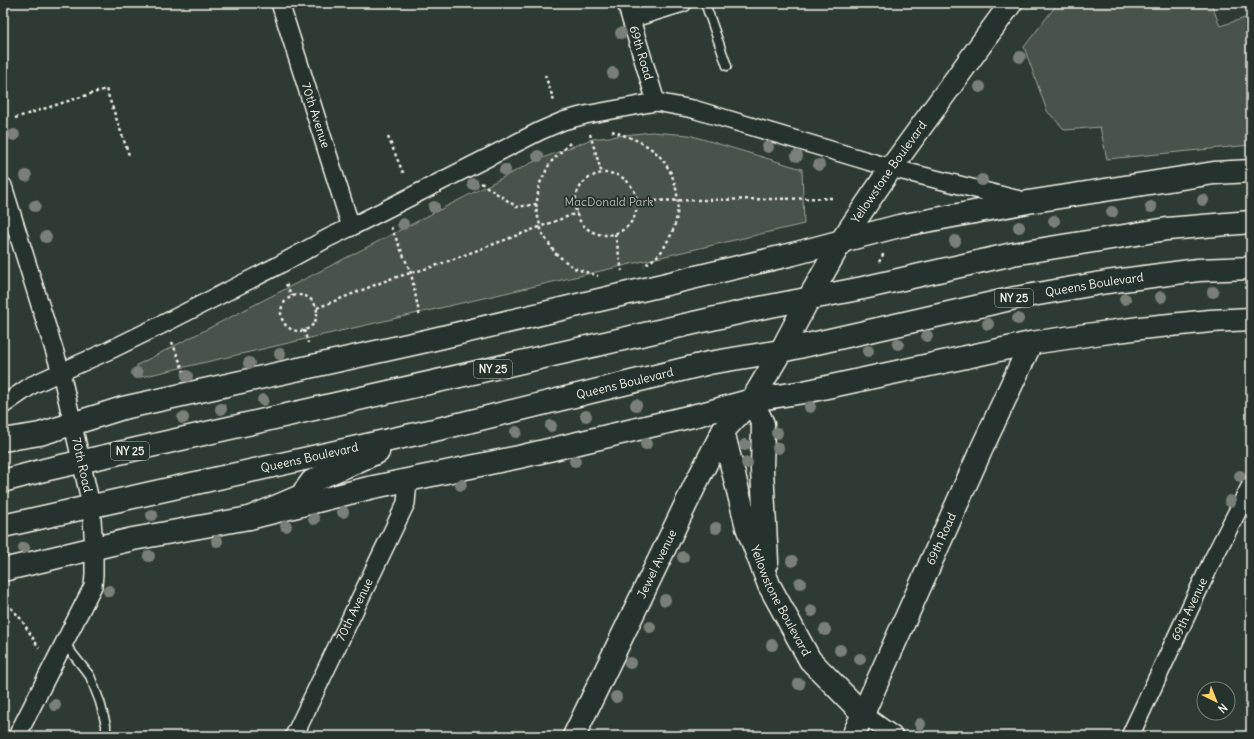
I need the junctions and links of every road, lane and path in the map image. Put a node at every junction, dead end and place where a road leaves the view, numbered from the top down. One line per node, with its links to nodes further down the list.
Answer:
1 (280, 3): 30 (street, 70th Avenue)
2 (683, 3): 5 (street)
3 (706, 3): 6 (lane)
4 (1011, 3): 16 (street, Yellowstone Boulevard)
5 (628, 11): 9 (street, 69th Road)
6 (727, 66)
7 (545, 75): 8 (path)
8 (554, 101)
9 (656, 102): 16 (street); 30 (street)
10 (15, 118): 15 (path)
11 (612, 131): 23 (path)
12 (590, 132): 18 (path)
13 (388, 137): 19 (path)
14 (570, 143): 26 (path)
15 (129, 155)
16 (891, 168): 25 (street); 33 (street, Yellowstone Boulevard)
17 (1251, 171): 25 (street)
18 (602, 174): 24 (path); 27 (path)
19 (404, 175)
20 (481, 183): 26 (path)
21 (3, 186): 50 (street, 70th Road)
22 (835, 198): 23 (path)
23 (678, 200): 24 (path); 34 (path)
24 (637, 201): 32 (path)
25 (1028, 202): 33 (street)
26 (537, 204): 31 (path)
27 (577, 213): 31 (path); 32 (path)
28 (1251, 222): 41 (street, NY 25)
29 (390, 225): 37 (path)
30 (351, 227): 50 (street)
31 (540, 227): 37 (path); 38 (path)
32 (615, 234): 36 (path)
33 (842, 240): 41 (street, Yellowstone Boulevard); 54 (street)
34 (643, 266)
35 (1251, 268): 49 (street, Queens Boulevard / NY 25)
36 (622, 271)
37 (411, 273): 42 (path); 43 (path)
38 (598, 276)
39 (286, 284): 40 (path)
40 (292, 296): 42 (path); 45 (path)
41 (808, 300): 49 (street, Yellowstone Boulevard); 58 (street, NY 25)
42 (317, 308): 45 (path)
43 (420, 318)
44 (1251, 319): 48 (street)
45 (304, 330): 47 (path)
46 (172, 342): 51 (path)
47 (308, 343)
48 (1031, 343): 52 (street); 71 (street, 69th Road)
49 (781, 351): 52 (street, Yellowstone Boulevard); 55 (street, Queens Boulevard / NY 25)
50 (61, 372): 53 (street); 54 (street, 70th Road)
51 (184, 372)
52 (752, 400): 56 (street, Jewel Avenue); 60 (street); 67 (street)
53 (3, 405)
54 (73, 424): 57 (street); 58 (street, 70th Road)
55 (421, 432): 62 (street, Queens Boulevard / NY 25); 63 (street)
56 (723, 432): 67 (street, Yellowstone Boulevard); 75 (street, Jewel Avenue)
57 (3, 440)
58 (81, 462): 59 (street, NY 25); 62 (street, 70th Road)
59 (3, 481)
60 (408, 481): 63 (street); 74 (street, 70th Avenue)
61 (1251, 485): 78 (street, 69th Avenue)
62 (91, 505): 64 (street, Queens Boulevard / NY 25); 65 (street, 70th Road)
63 (249, 518): 65 (street)
64 (3, 526)
65 (94, 548): 66 (street); 69 (street, 70th Road)
66 (3, 570)
67 (769, 585): 71 (street, Yellowstone Boulevard)
68 (3, 599): 70 (path)
69 (64, 643): 72 (street, 70th Road); 73 (lane)
70 (39, 648)
71 (863, 714): 76 (street, 69th Road); 77 (street, Yellowstone Boulevard)
72 (17, 736)
73 (106, 736)
74 (294, 736)
75 (574, 736)
76 (853, 736)
77 (894, 736)
78 (1130, 736)

